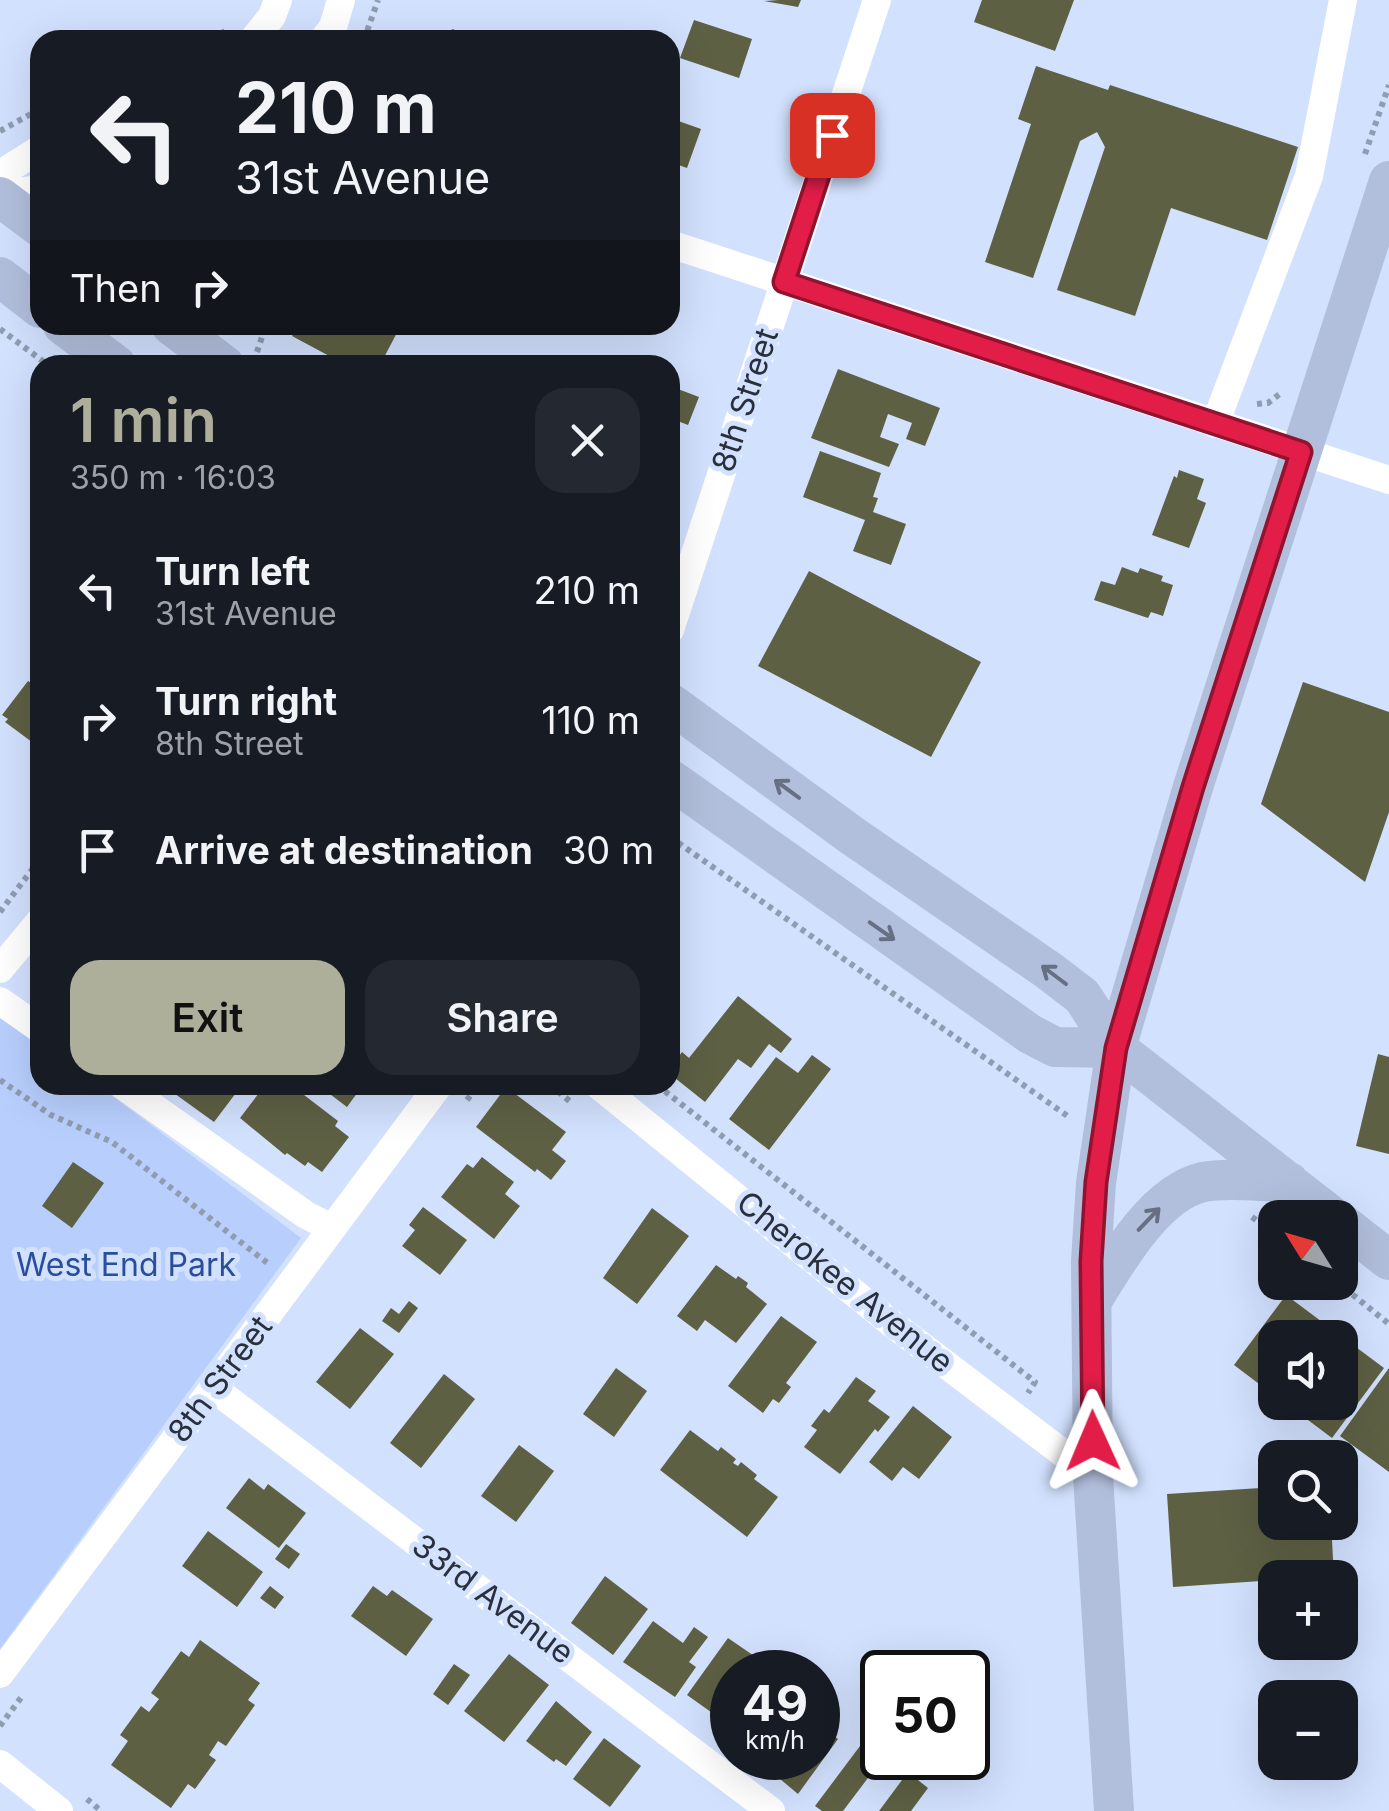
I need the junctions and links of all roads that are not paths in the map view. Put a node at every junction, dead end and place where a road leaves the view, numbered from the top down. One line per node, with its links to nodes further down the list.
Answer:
1 (278, 0): 5 (street)
2 (342, 0): 6 (street)
3 (878, 0): 14 (street, 8th Street)
4 (1343, 0): 20 (street)
5 (261, 30)
6 (331, 30)
7 (30, 155): 10 (street)
8 (1389, 181): 21 (main road)
9 (30, 189): 10 (street)
10 (0, 193): 11 (main road)
11 (30, 218)
12 (680, 247): 14 (street)
13 (0, 278): 15 (main road)
14 (784, 282): 20 (street); 23 (street, 8th Street)
15 (30, 300)
16 (76, 335): 18 (main road)
17 (184, 335): 19 (main road)
18 (103, 355)
19 (211, 355)
20 (1215, 424): 21 (street)
21 (1301, 452): 22 (street); 30 (main road)
22 (1389, 480)
23 (680, 599)
24 (680, 710): 30 (main road, one-way to 24)
25 (680, 787): 30 (main road, one-way to 30)
26 (30, 933): 27 (street)
27 (0, 969)
28 (0, 1001): 29 (street)
29 (30, 1022)
30 (1116, 1048): 34 (main road); 39 (main road)
31 (136, 1095): 36 (street)
32 (432, 1095): 36 (street, 8th Street)
33 (610, 1095): 41 (street, Cherokee Avenue)
34 (1288, 1182): 35 (main road); 39 (main road, one-way to 34)
35 (1311, 1200)
36 (332, 1228): 40 (street, 8th Street)
37 (1358, 1236): 38 (main road)
38 (1389, 1260)
39 (1093, 1299): 41 (main road)
40 (213, 1388): 42 (street, 8th Street); 45 (street, 33rd Avenue)
41 (1094, 1476): 46 (main road)
42 (0, 1674)
43 (0, 1764): 44 (street)
44 (60, 1811)
45 (771, 1811)
46 (1114, 1811)

